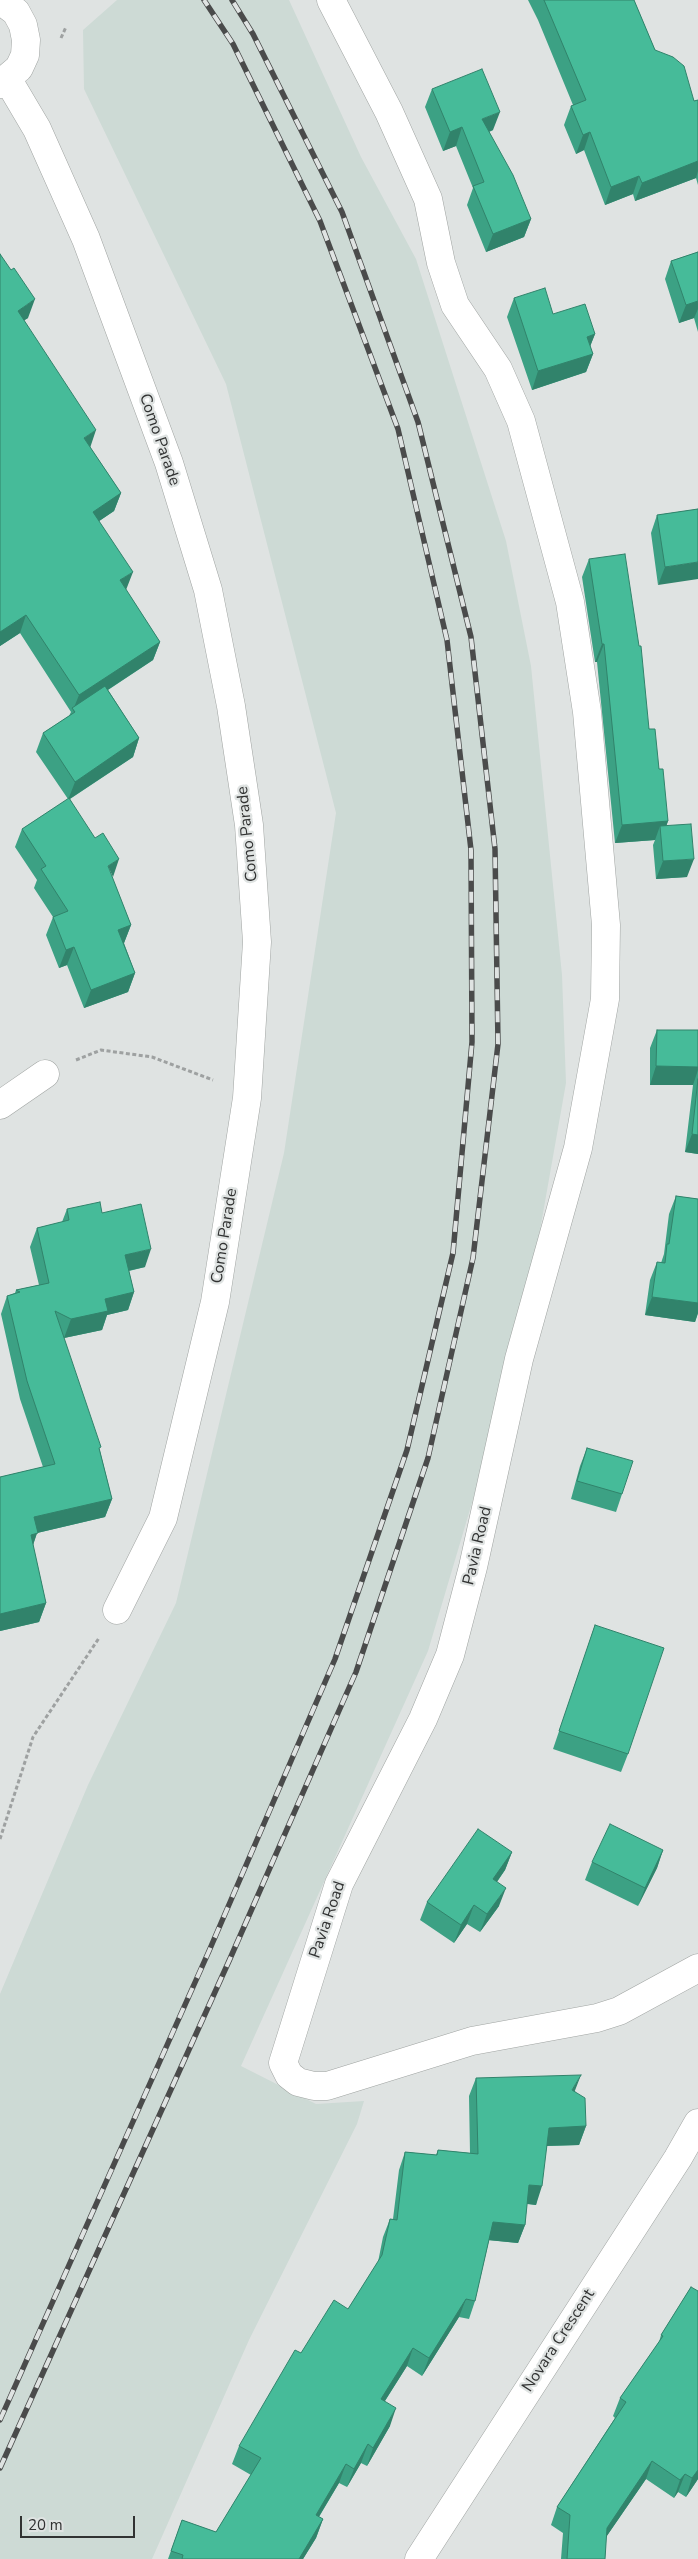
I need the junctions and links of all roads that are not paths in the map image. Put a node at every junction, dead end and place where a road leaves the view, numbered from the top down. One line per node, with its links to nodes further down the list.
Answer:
1 (331, 0): 7 (street, Pavia Road)
2 (16, 4): 3 (street)
3 (4, 82): 6 (street, Como Parade)
4 (45, 1074): 5 (street)
5 (0, 1105)
6 (117, 1610)
7 (698, 1968)
8 (698, 2123): 9 (street, Novara Crescent)
9 (419, 2559)

